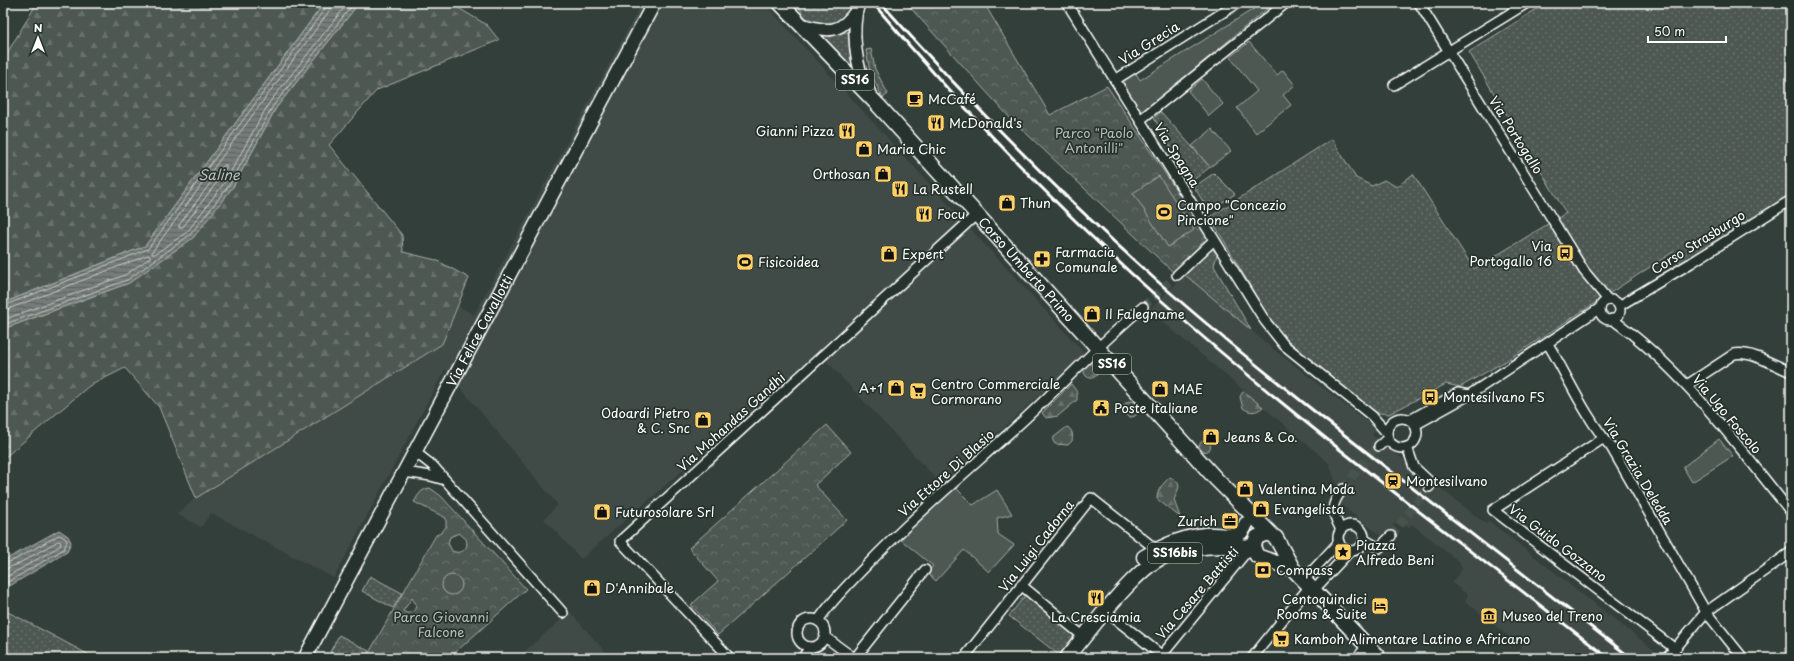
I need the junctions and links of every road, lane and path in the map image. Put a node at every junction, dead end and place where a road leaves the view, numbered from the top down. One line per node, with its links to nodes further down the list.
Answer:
1 (654, 3): 36 (main road, Via Felice Cavallotti)
2 (780, 3): 9 (main road, Corso Umberto Primo / SS16)
3 (1067, 3): 11 (street, Via Spagna)
4 (1238, 3): 11 (street, Via Grecia)
5 (1286, 3): 14 (street)
6 (1419, 3): 10 (street, Via Portogallo)
7 (1527, 3): 10 (street)
8 (858, 6): 9 (street); 13 (street)
9 (801, 24): 13 (main road, Corso Umberto Primo / SS16)
10 (1449, 50): 12 (street); 19 (street, Via Portogallo)
11 (1115, 80): 14 (street, Via Spagna)
12 (1394, 85)
13 (878, 105): 16 (main road, Corso Umberto Primo / SS16)
14 (1140, 120): 17 (street, Via Spagna)
15 (1791, 200): 21 (street, Corso Strasburgo)
16 (977, 214): 26 (main road, Corso Umberto Primo / SS16); 70 (street, Via Mohandas Gandhi)
17 (1214, 240): 18 (street); 29 (street, Via Spagna)
18 (1177, 275)
19 (1603, 305): 21 (street); 22 (street); 23 (street)
20 (1143, 307): 26 (street, Via Ettore Di Blasio)
21 (1619, 309): 22 (street); 24 (street, Via Ugo Foscolo)
22 (1608, 318): 23 (street); 24 (street, Via Ugo Foscolo)
23 (1568, 331): 25 (street)
24 (1638, 338): 28 (street, Via Ugo Foscolo)
25 (1548, 344): 31 (street); 33 (street, Via Grazia Deledda)
26 (1098, 349): 41 (main road, Corso Umberto Primo / SS16); 62 (street, Via Ettore Di Blasio)
27 (1791, 372): 28 (street)
28 (1687, 385): 42 (street, Via Ugo Foscolo)
29 (1372, 416): 30 (street, Via Spagna); 32 (street, Via Spagna)
30 (1390, 423): 31 (street); 32 (street)
31 (1413, 423): 35 (street)
32 (1387, 436): 34 (street); 35 (street)
33 (1604, 438): 60 (street, Via Grazia Deledda); 67 (street, Via Guido Gozzano)
34 (1379, 446)
35 (1407, 447): 39 (street)
36 (415, 452): 37 (main road, Via Felice Cavallotti); 38 (street)
37 (404, 472): 38 (street); 69 (main road, Via Felice Cavallotti)
38 (445, 480): 61 (street)
39 (1429, 487)
40 (1343, 489): 44 (street)
41 (1240, 502): 43 (main road); 47 (main road, Corso Umberto Primo)
42 (1791, 512)
43 (1246, 524): 45 (main road, SS16bis); 50 (main road)
44 (1341, 530): 48 (street); 49 (street)
45 (1223, 535): 50 (main road, SS16bis); 51 (main road, SS16bis)
46 (1391, 536): 48 (street)
47 (1275, 539): 50 (main road); 54 (main road); 55 (main road, Corso Umberto Primo)
48 (1365, 540): 52 (street)
49 (1339, 542): 52 (street); 58 (street)
50 (1255, 544): 54 (main road); 59 (main road, SS16bis); 68 (street, Via Cesare Battisti)
51 (1159, 549): 57 (street, Via Luigi Cadorna); 59 (main road, SS16bis)
52 (1350, 551): 58 (street)
53 (1791, 552): 60 (street)
54 (1265, 559): 55 (main road, Corso Umberto Primo)
55 (1293, 569): 58 (main road, Corso Umberto Primo)
56 (925, 570): 72 (street)
57 (1021, 585): 64 (street); 73 (street, Via Luigi Cadorna)
58 (1309, 586): 65 (main road, Corso Umberto Primo); 75 (street)
59 (1108, 605): 64 (main road, SS16bis); 68 (street)
60 (1706, 612): 67 (street); 79 (street, Via Grazia Deledda)
61 (564, 613)
62 (818, 621): 63 (street); 66 (street)
63 (825, 637): 66 (street); 72 (street)
64 (1084, 637): 74 (main road, SS16bis)
65 (1367, 646): 76 (street); 77 (main road, Corso Umberto Primo)
66 (810, 648): 71 (street)
67 (1674, 648): 78 (street)
68 (1164, 656)
69 (305, 658)
70 (730, 658)
71 (802, 658)
72 (854, 658)
73 (964, 658)
74 (1067, 658)
75 (1252, 658)
76 (1357, 658)
77 (1379, 658)
78 (1667, 658)
79 (1743, 658)

